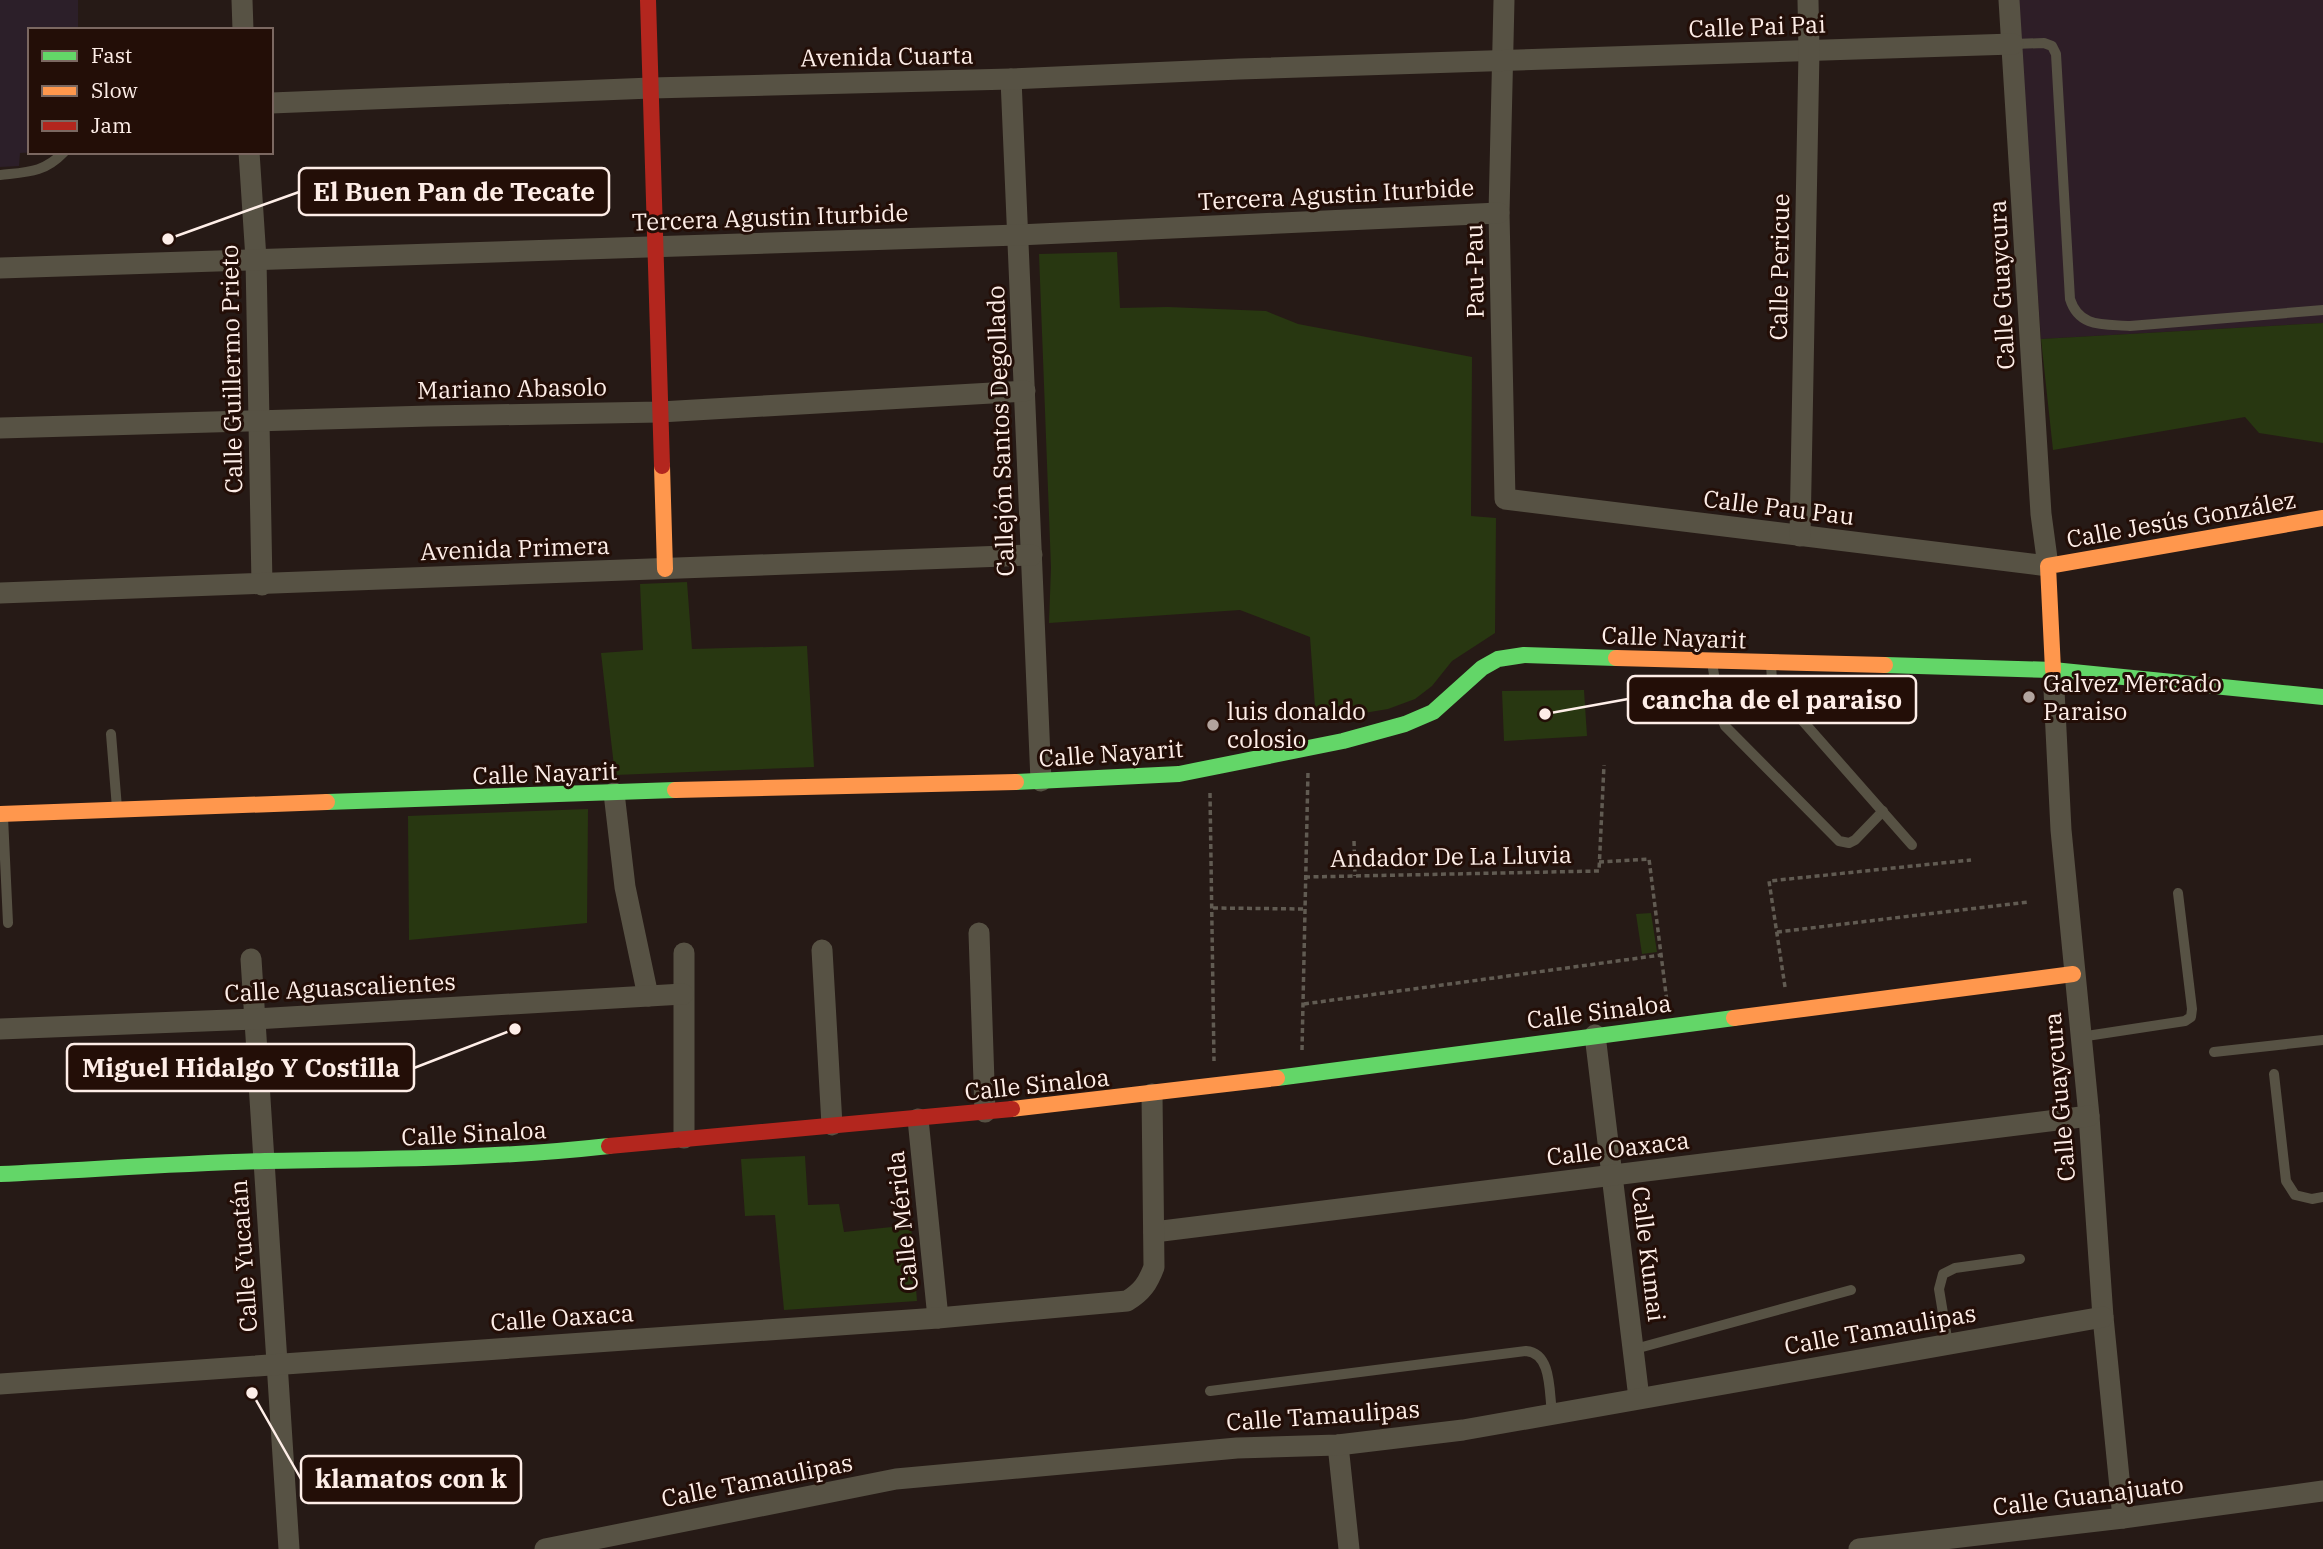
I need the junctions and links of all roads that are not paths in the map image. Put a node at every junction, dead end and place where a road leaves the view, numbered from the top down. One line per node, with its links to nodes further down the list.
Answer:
1 (242, 0): 6 (street)
2 (648, 0): 11 (street)
3 (1504, 0): 9 (street, Pau-Pau)
4 (1808, 0): 8 (street, Calle Pericue)
5 (2009, 0): 7 (street, Calle Guaycura)
6 (243, 28)
7 (2012, 44): 8 (street, Calle Pai Pai); 21 (lane); 30 (street, Calle Guaycura)
8 (1809, 51): 9 (street, Calle Pai Pai); 28 (street, Calle Pericue)
9 (1503, 61): 10 (street, Avenida Cuarta); 16 (street, Pau-Pau)
10 (1011, 79): 11 (street, Avenida Cuarta); 17 (street, Callejón Santos Degollado)
11 (651, 88): 12 (street, Avenida Cuarta); 18 (street)
12 (273, 103)
13 (62, 154): 15 (lane)
14 (249, 154): 19 (street, Calle Guillermo Prieto)
15 (0, 175)
16 (1499, 213): 17 (street, Tercera Agustin Iturbide); 26 (street, Pau-Pau)
17 (1018, 235): 18 (street, Tercera Agustin Iturbide); 22 (street, Callejón Santos Degollado)
18 (656, 247): 19 (street, Tercera Agustin Iturbide); 23 (street)
19 (256, 259): 20 (street, Tercera Agustin Iturbide); 24 (street, Calle Guillermo Prieto)
20 (0, 268)
21 (2323, 310)
22 (1025, 391): 23 (street, Mariano Abasolo); 29 (street, Callejón Santos Degollado)
23 (660, 412): 24 (street, Mariano Abasolo); 31 (street)
24 (259, 420): 25 (street, Mariano Abasolo); 32 (street, Calle Guillermo Prieto)
25 (0, 428)
26 (1504, 499): 28 (street, Calle Pau Pau)
27 (2323, 518): 30 (street, Calle Jesús González)
28 (1800, 536): 30 (street, Calle Pau Pau)
29 (1032, 555): 31 (street, Avenida Primera); 39 (street, Callejón Santos Degollado)
30 (2048, 566): 36 (street)
31 (665, 569): 32 (street, Avenida Primera)
32 (262, 584): 33 (street, Avenida Primera)
33 (0, 593)
34 (1712, 660): 35 (street, Calle Nayarit); 39 (street, Calle Nayarit); 42 (lane)
35 (1770, 662): 36 (street, Calle Nayarit); 42 (lane)
36 (2053, 670): 37 (street, Calle Nayarit); 51 (street, Calle Guaycura)
37 (2323, 697)
38 (111, 734): 41 (lane)
39 (1041, 781): 40 (street, Calle Nayarit)
40 (614, 793): 41 (street, Calle Nayarit); 53 (street)
41 (118, 811): 43 (street, Calle Nayarit)
42 (1883, 811): 44 (lane)
43 (1, 814): 46 (lane)
44 (1912, 845)
45 (2178, 893): 57 (lane)
46 (8, 923)
47 (979, 933): 62 (street)
48 (822, 950): 65 (street)
49 (684, 953): 52 (street)
50 (251, 959): 54 (street, Calle Yucatán)
51 (2073, 974): 56 (street, Calle Sinaloa); 57 (street, Calle Guaycura)
52 (683, 994): 53 (street, Calle Aguascalientes); 66 (street)
53 (648, 996): 54 (street, Calle Aguascalientes)
54 (255, 1019): 55 (street, Calle Aguascalientes); 67 (street, Calle Yucatán)
55 (0, 1029)
56 (1595, 1035): 61 (street, Calle Sinaloa); 69 (street, Calle Kumai)
57 (2080, 1037): 63 (street, Calle Guaycura)
58 (2323, 1041): 59 (lane)
59 (2214, 1052)
60 (2274, 1074): 70 (lane)
61 (1152, 1094): 62 (street, Calle Sinaloa); 71 (street)
62 (985, 1112): 64 (street, Calle Sinaloa)
63 (2088, 1116): 69 (street, Calle Oaxaca); 74 (street, Calle Guaycura)
64 (918, 1119): 65 (street, Calle Sinaloa); 75 (street, Calle Mérida)
65 (832, 1125): 66 (street, Calle Sinaloa)
66 (684, 1138): 67 (street, Calle Sinaloa)
67 (263, 1161): 68 (street, Calle Sinaloa); 78 (street, Calle Yucatán)
68 (0, 1174)
69 (1612, 1175): 71 (street, Calle Oaxaca); 77 (street, Calle Kumai)
70 (2323, 1197)
71 (1154, 1232): 75 (street, Calle Oaxaca)
72 (2020, 1259): 76 (lane)
73 (1851, 1290): 77 (lane)
74 (2103, 1317): 76 (street, Calle Tamaulipas); 85 (street, Calle Guaycura)
75 (938, 1318): 78 (street, Calle Oaxaca)
76 (1948, 1344): 81 (street, Calle Tamaulipas)
77 (1635, 1349): 81 (street, Calle Kumai)
78 (278, 1364): 79 (street, Calle Oaxaca); 86 (street, Calle Yucatán)
79 (0, 1384)
80 (1210, 1391): 82 (lane)
81 (1639, 1398): 82 (street, Calle Tamaulipas)
82 (1552, 1413): 83 (street, Calle Tamaulipas)
83 (1338, 1445): 87 (street, Calle Tamaulipas); 88 (street)
84 (2323, 1491): 85 (street, Calle Guanajuato)
85 (2123, 1518): 89 (street, Calle Guanajuato)
86 (289, 1549)
87 (545, 1549)
88 (1349, 1549)
89 (1859, 1549)

